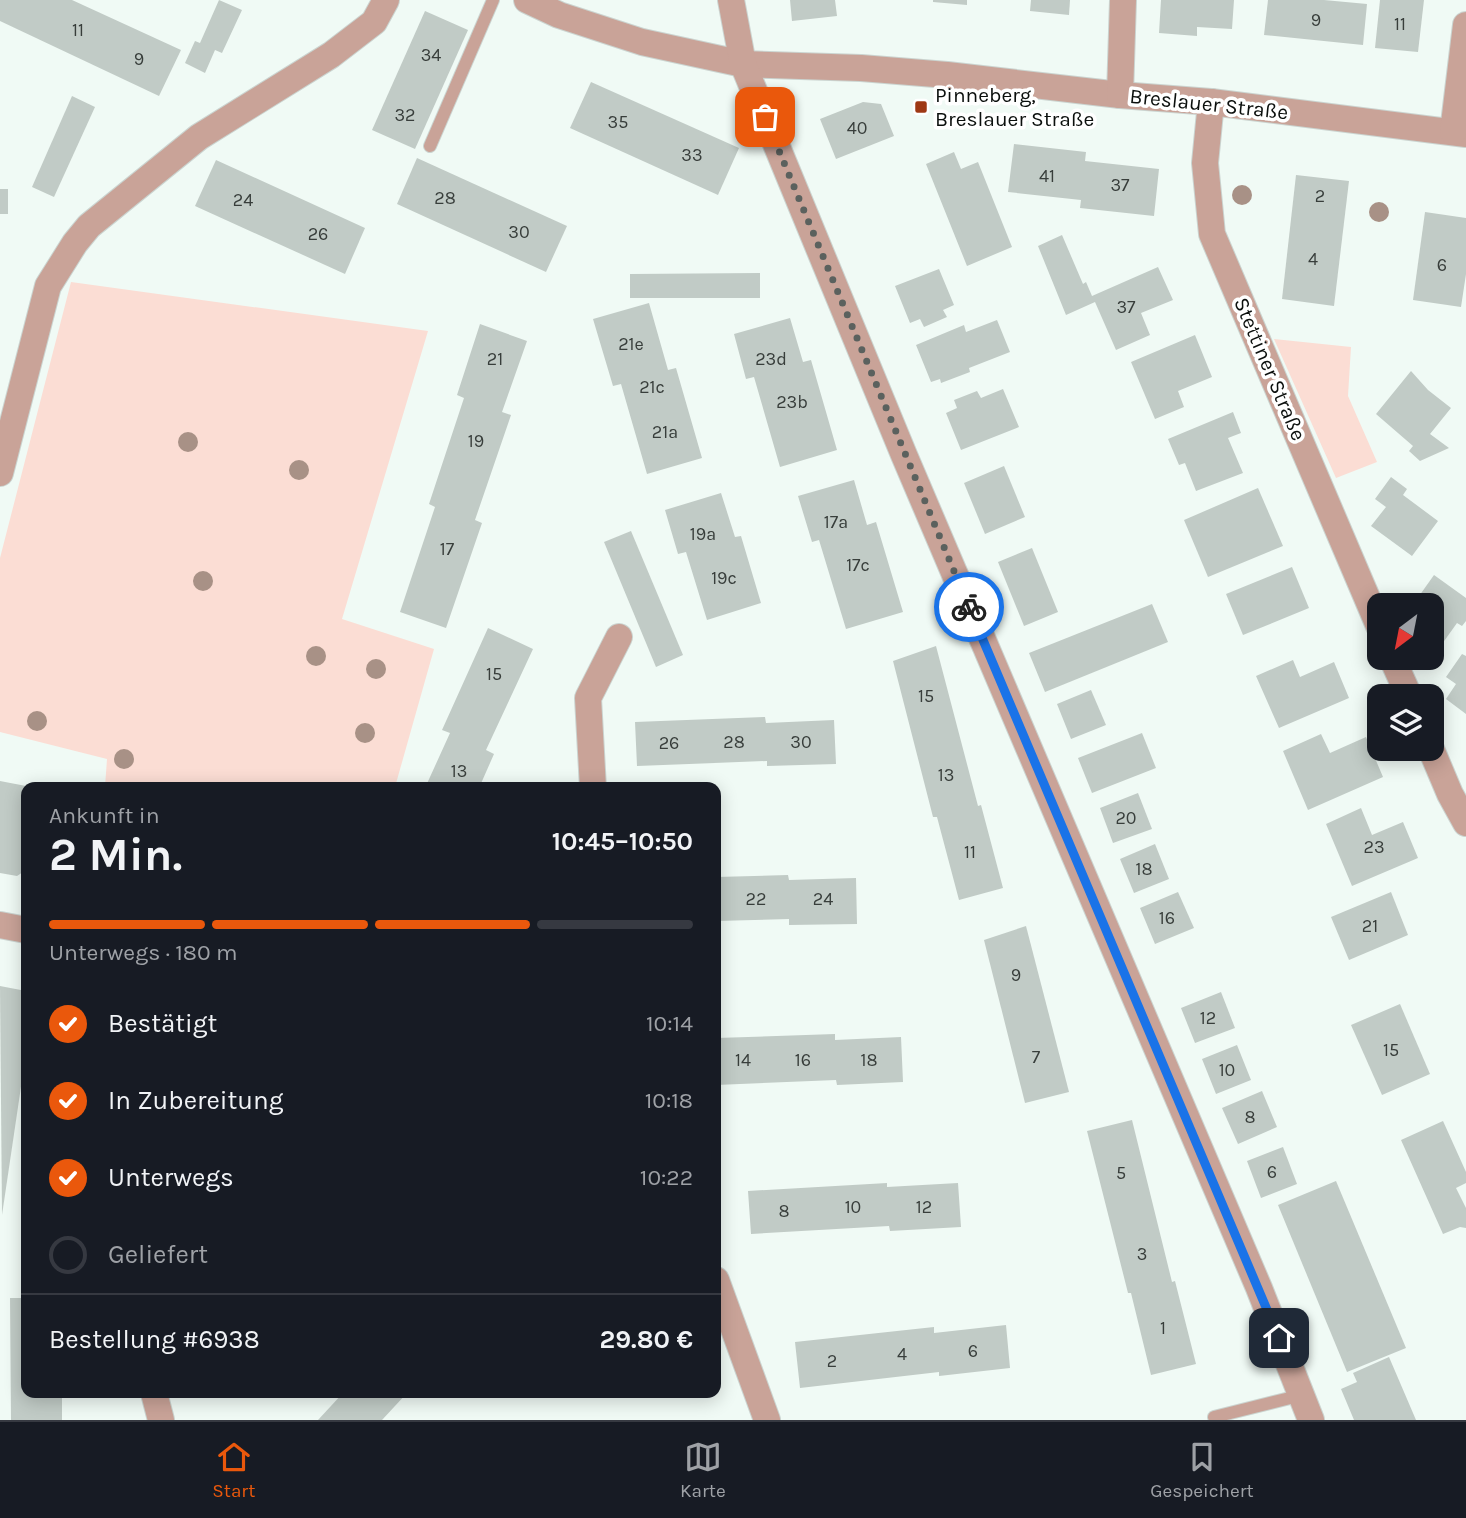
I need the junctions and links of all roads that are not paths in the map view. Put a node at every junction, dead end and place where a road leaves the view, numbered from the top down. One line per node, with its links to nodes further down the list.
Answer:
1 (386, 0): 12 (street)
2 (493, 0): 11 (lane)
3 (527, 0): 7 (street, Breslauer Straße)
4 (731, 0): 7 (street)
5 (1123, 0): 8 (street)
6 (1466, 25): 10 (street)
7 (743, 65): 8 (street, Breslauer Straße); 21 (street)
8 (1120, 95): 9 (street, Breslauer Straße)
9 (1211, 102): 10 (street, Breslauer Straße); 13 (street, Stettiner Straße)
10 (1459, 133)
11 (430, 146)
12 (0, 473)
13 (1367, 598)
14 (619, 637): 16 (street)
15 (1436, 761): 17 (street)
16 (593, 782)
17 (1466, 822)
18 (0, 926): 19 (street)
19 (21, 929)
20 (721, 1294): 25 (street)
21 (1302, 1395): 23 (lane); 26 (street)
22 (155, 1398): 24 (street)
23 (1214, 1416)
24 (161, 1420)
25 (767, 1420)
26 (1311, 1420)

